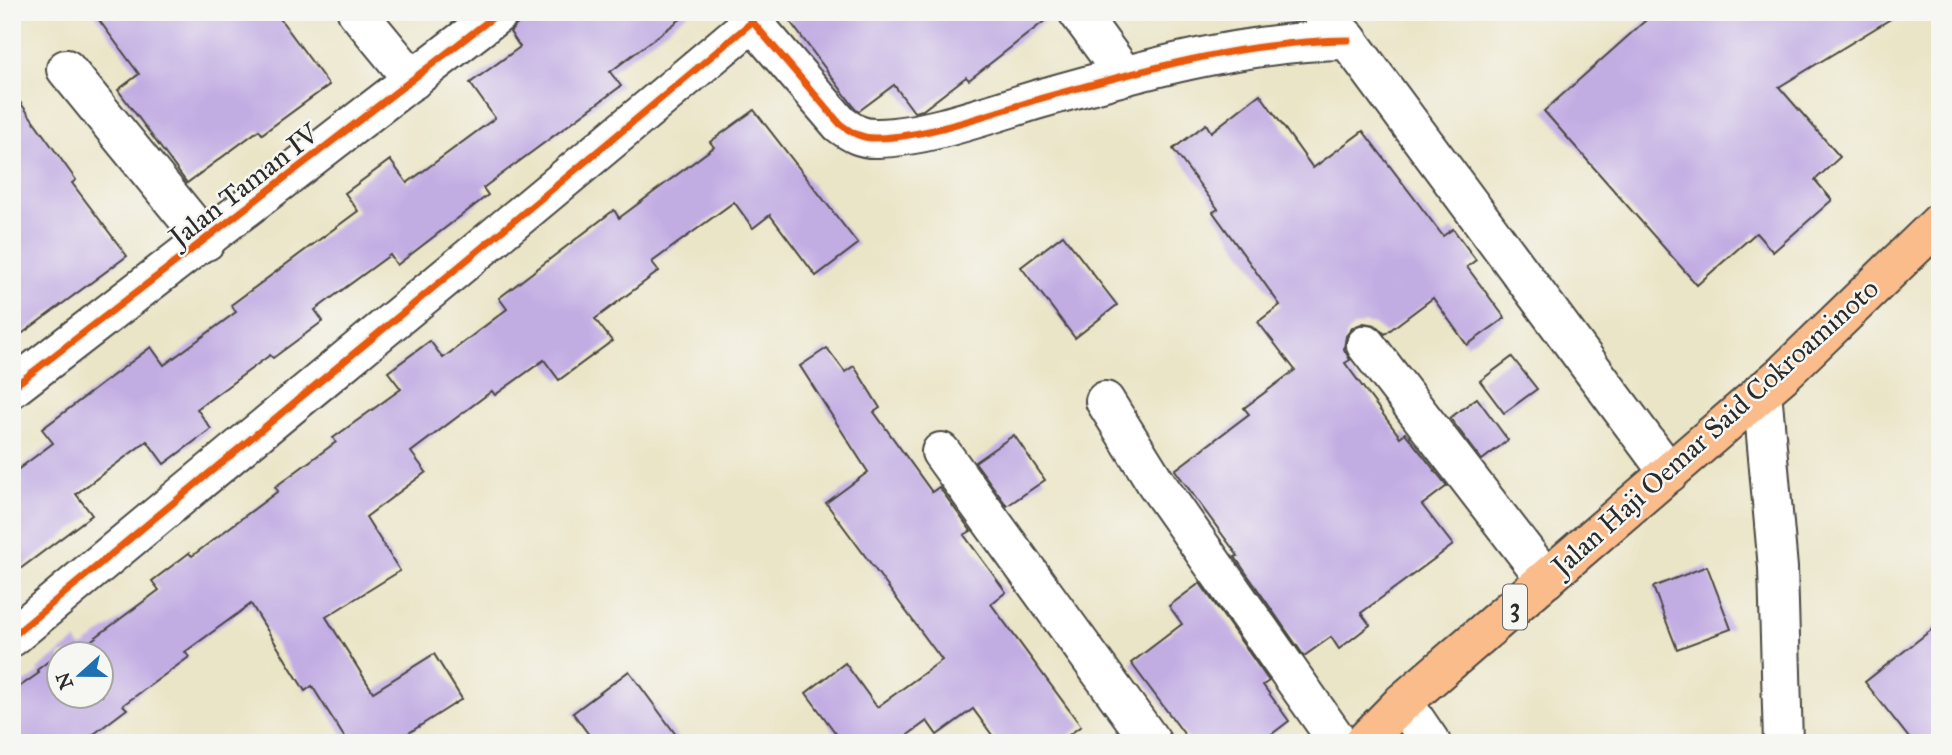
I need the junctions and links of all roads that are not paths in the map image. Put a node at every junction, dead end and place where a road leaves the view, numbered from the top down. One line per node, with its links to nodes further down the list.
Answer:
1 (357, 12): 9 (street)
2 (500, 12): 9 (street, Jalan Taman IV)
3 (1078, 12): 8 (street)
4 (1321, 12): 6 (street)
5 (748, 17): 8 (street); 19 (street)
6 (1348, 40): 8 (street); 17 (street)
7 (66, 69): 11 (street)
8 (1124, 75)
9 (413, 80): 11 (street, Jalan Taman IV)
10 (1940, 222): 14 (highway, Jalan Haji Oemar Said Cokroaminoto / 3)
11 (206, 241): 13 (street, Jalan Taman IV)
12 (1366, 345): 18 (street)
13 (12, 388)
14 (1762, 391): 17 (highway, Jalan Haji Oemar Said Cokroaminoto / 3); 25 (street)
15 (1105, 401): 22 (street)
16 (941, 452): 21 (street)
17 (1669, 473): 18 (highway, Jalan Haji Oemar Said Cokroaminoto / 3)
18 (1546, 579): 20 (highway, Jalan Haji Oemar Said Cokroaminoto / 3)
19 (12, 637)
20 (1403, 702): 23 (highway, Jalan Haji Oemar Said Cokroaminoto / 3); 24 (street)
21 (1152, 743)
22 (1339, 743)
23 (1363, 743)
24 (1432, 743)
25 (1783, 743)

